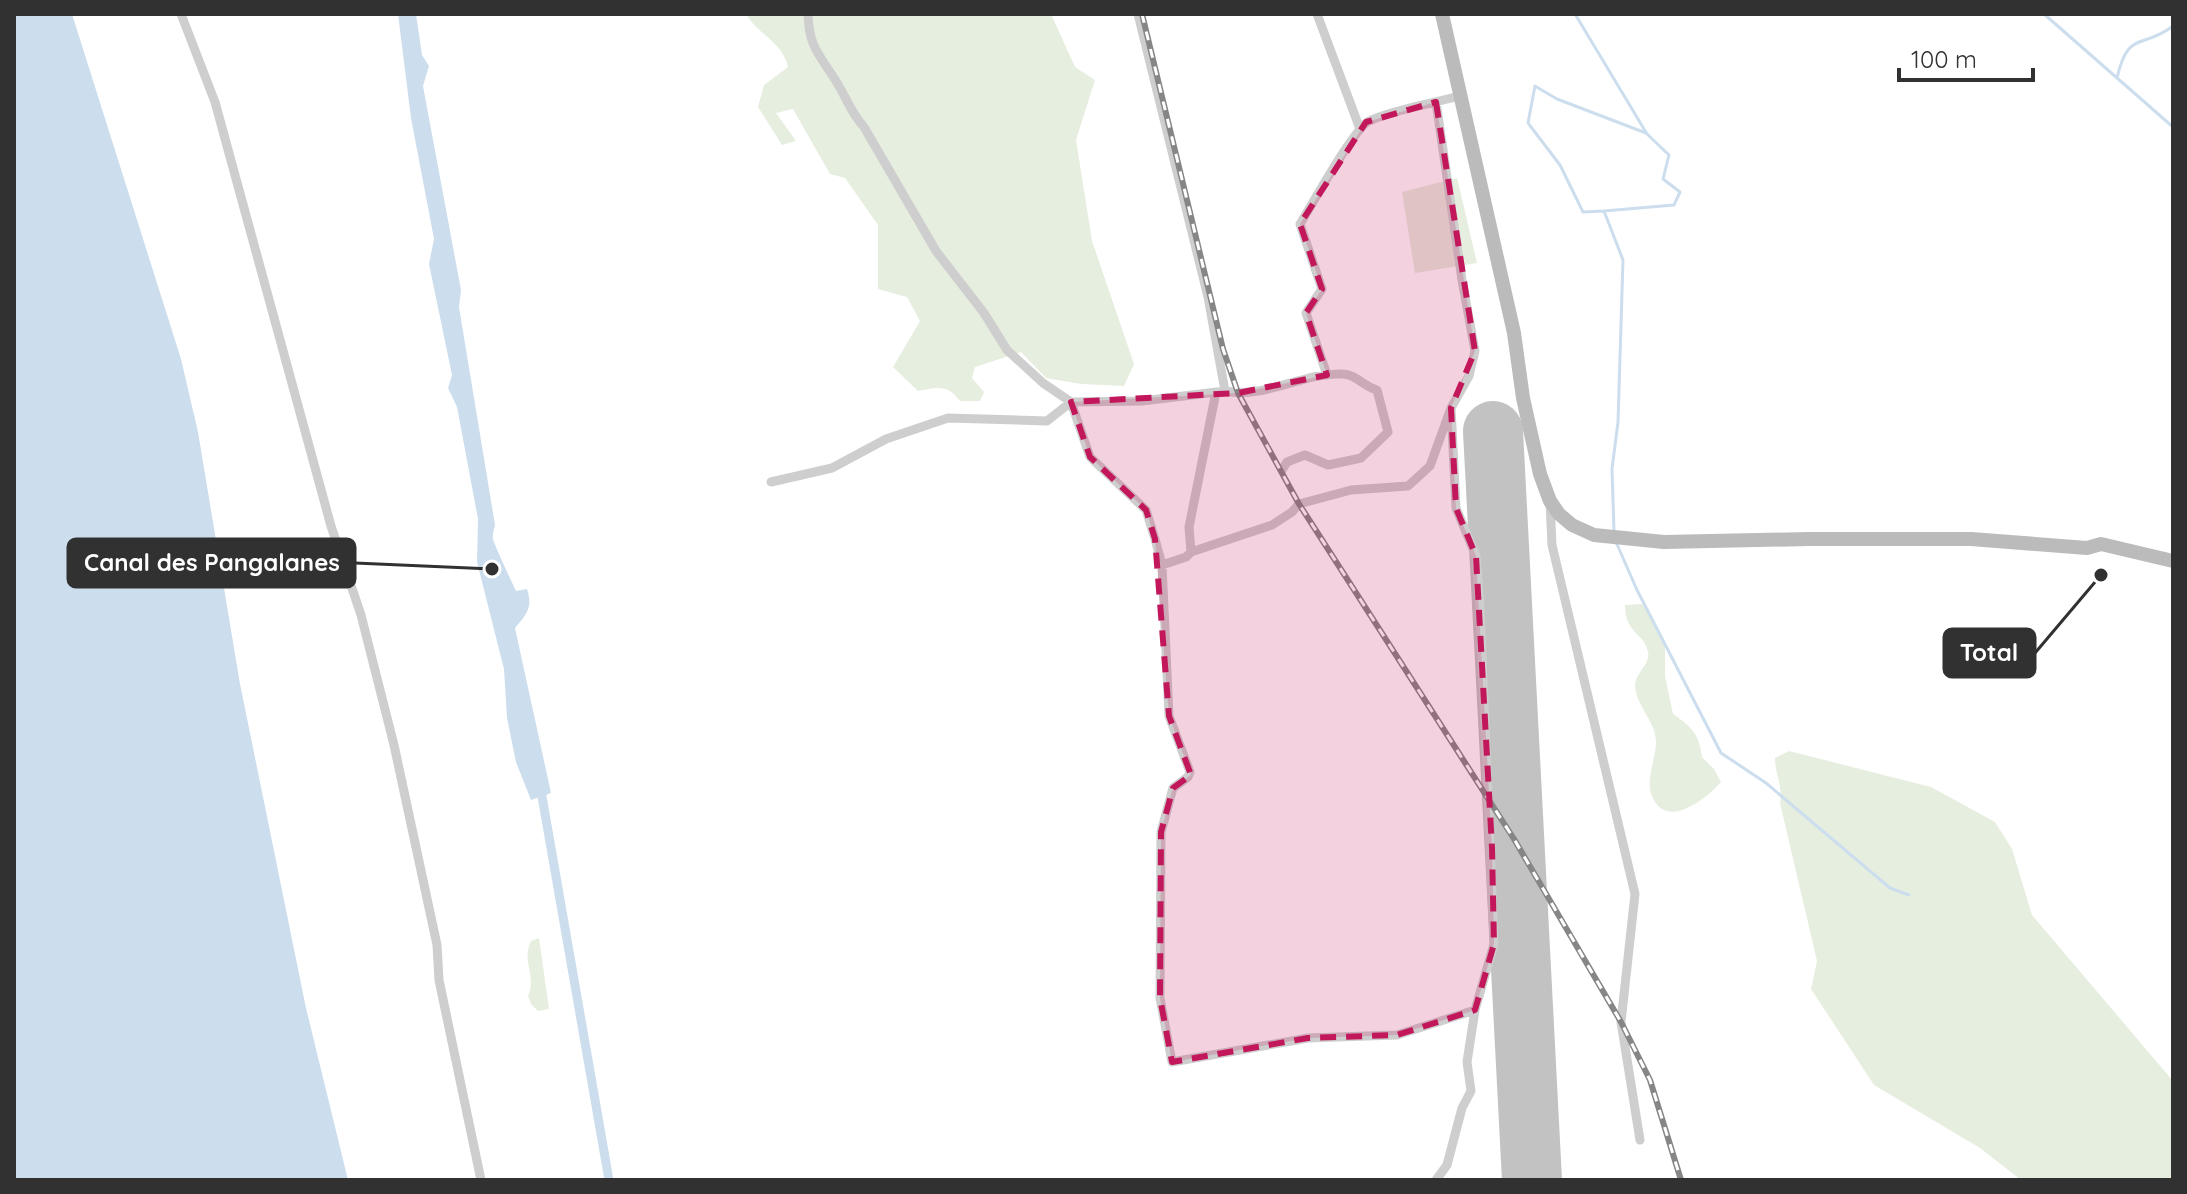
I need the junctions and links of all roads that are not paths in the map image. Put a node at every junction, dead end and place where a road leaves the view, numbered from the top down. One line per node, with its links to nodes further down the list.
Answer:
1 (181, 14): 21 (street)
2 (808, 14): 11 (street)
3 (1138, 14): 10 (street)
4 (1317, 14): 8 (street)
5 (1442, 14): 6 (main road)
6 (1459, 96): 7 (street); 15 (main road)
7 (1436, 102): 8 (street); 12 (street)
8 (1360, 129): 9 (street)
9 (1327, 375): 10 (street); 13 (street)
10 (1220, 391): 11 (street); 16 (street)
11 (1071, 402): 14 (street); 18 (street)
12 (1451, 408): 16 (street); 19 (street)
13 (1282, 470)
14 (771, 482)
15 (1550, 501): 17 (main road); 20 (street)
16 (1191, 552): 18 (street)
17 (2173, 561)
18 (1162, 565): 19 (street)
19 (1475, 1010): 22 (street)
20 (1640, 1140)
21 (481, 1180)
22 (1436, 1180)

